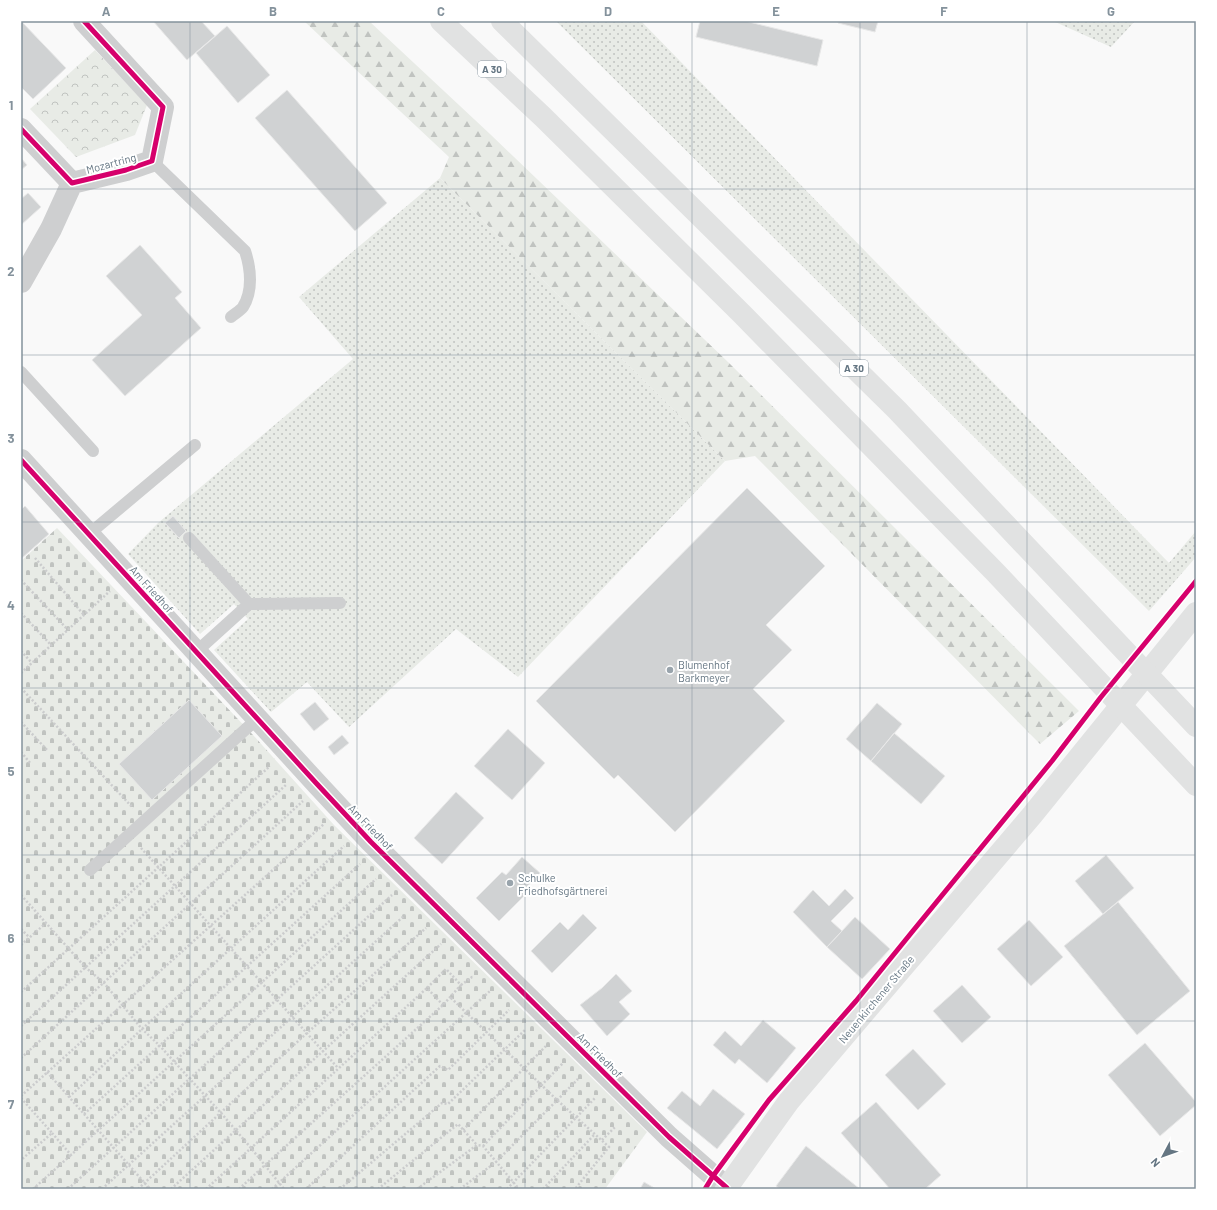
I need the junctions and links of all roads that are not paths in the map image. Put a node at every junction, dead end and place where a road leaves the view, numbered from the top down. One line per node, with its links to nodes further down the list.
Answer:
1 (84, 21): 5 (street, Mozartring)
2 (441, 21): 21 (main road, A 30)
3 (502, 21): 20 (main road, A 30)
4 (21, 130): 6 (street)
5 (152, 161): 6 (street, Mozartring); 8 (lane)
6 (72, 183): 7 (street)
7 (21, 282)
8 (231, 317)
9 (21, 372): 11 (lane)
10 (196, 445): 13 (lane)
11 (92, 451)
12 (21, 460): 13 (street, Am Friedhof)
13 (89, 534): 18 (street, Am Friedhof)
14 (189, 538): 16 (lane)
15 (340, 603): 16 (lane)
16 (249, 604): 18 (lane)
17 (1196, 613): 23 (main road, Neuenkirchener Straße)
18 (196, 652): 19 (street, Am Friedhof)
19 (257, 719): 22 (lane); 23 (street, Am Friedhof)
20 (1196, 726)
21 (1196, 785)
22 (90, 870)
23 (727, 1189)

